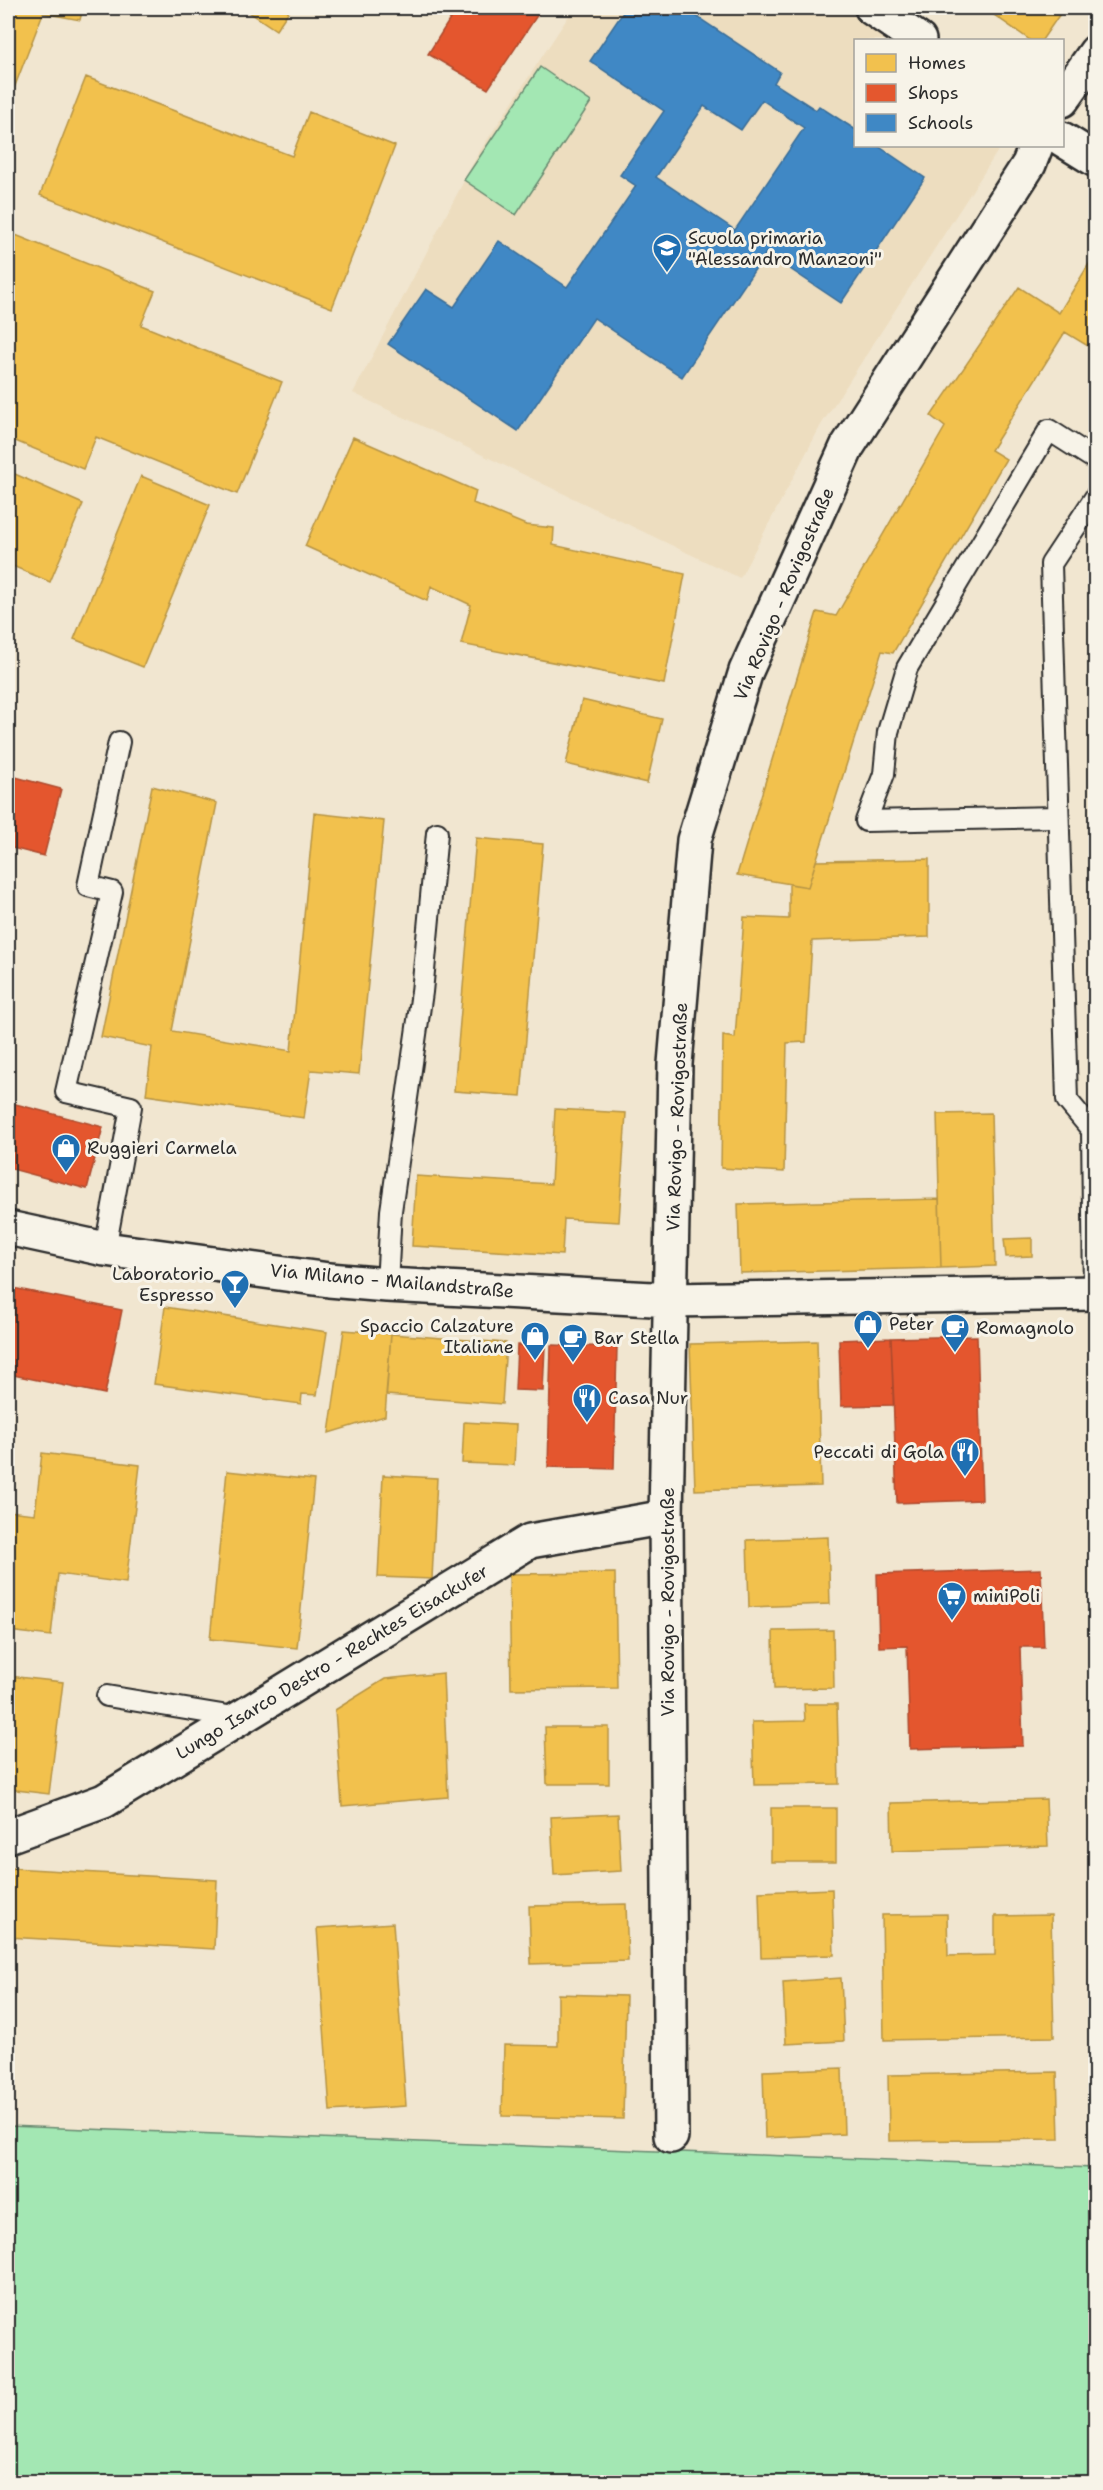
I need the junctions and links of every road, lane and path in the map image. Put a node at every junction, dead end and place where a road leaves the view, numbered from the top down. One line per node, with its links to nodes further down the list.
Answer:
1 (872, 8): 2 (street)
2 (918, 39)
3 (1095, 52): 4 (street)
4 (1064, 97)
5 (1064, 140): 7 (street)
6 (1036, 147): 18 (street, Via Rovigo - Rovigostraße)
7 (1095, 160)
8 (1095, 460): 11 (lane)
9 (1095, 496): 11 (lane)
10 (119, 742): 15 (lane)
11 (1058, 817): 13 (lane)
12 (437, 833): 16 (lane)
13 (1094, 1130): 17 (lane)
14 (8, 1228): 15 (street, Via Milano - Mailandstraße)
15 (105, 1249): 16 (street, Via Milano - Mailandstraße)
16 (387, 1285): 18 (street, Via Milano - Mailandstraße)
17 (1095, 1293): 18 (street, Via Milano - Mailandstraße)
18 (672, 1300): 19 (street, Via Rovigo - Rovigostraße)
19 (666, 1517): 21 (street, Lungo Isarco Destro - Rechtes Eisackufer); 23 (street, Via Rovigo - Rovigostraße)
20 (107, 1696): 21 (lane)
21 (240, 1718): 22 (street, Lungo Isarco Destro - Rechtes Eisackufer)
22 (8, 1836)
23 (671, 2136)

